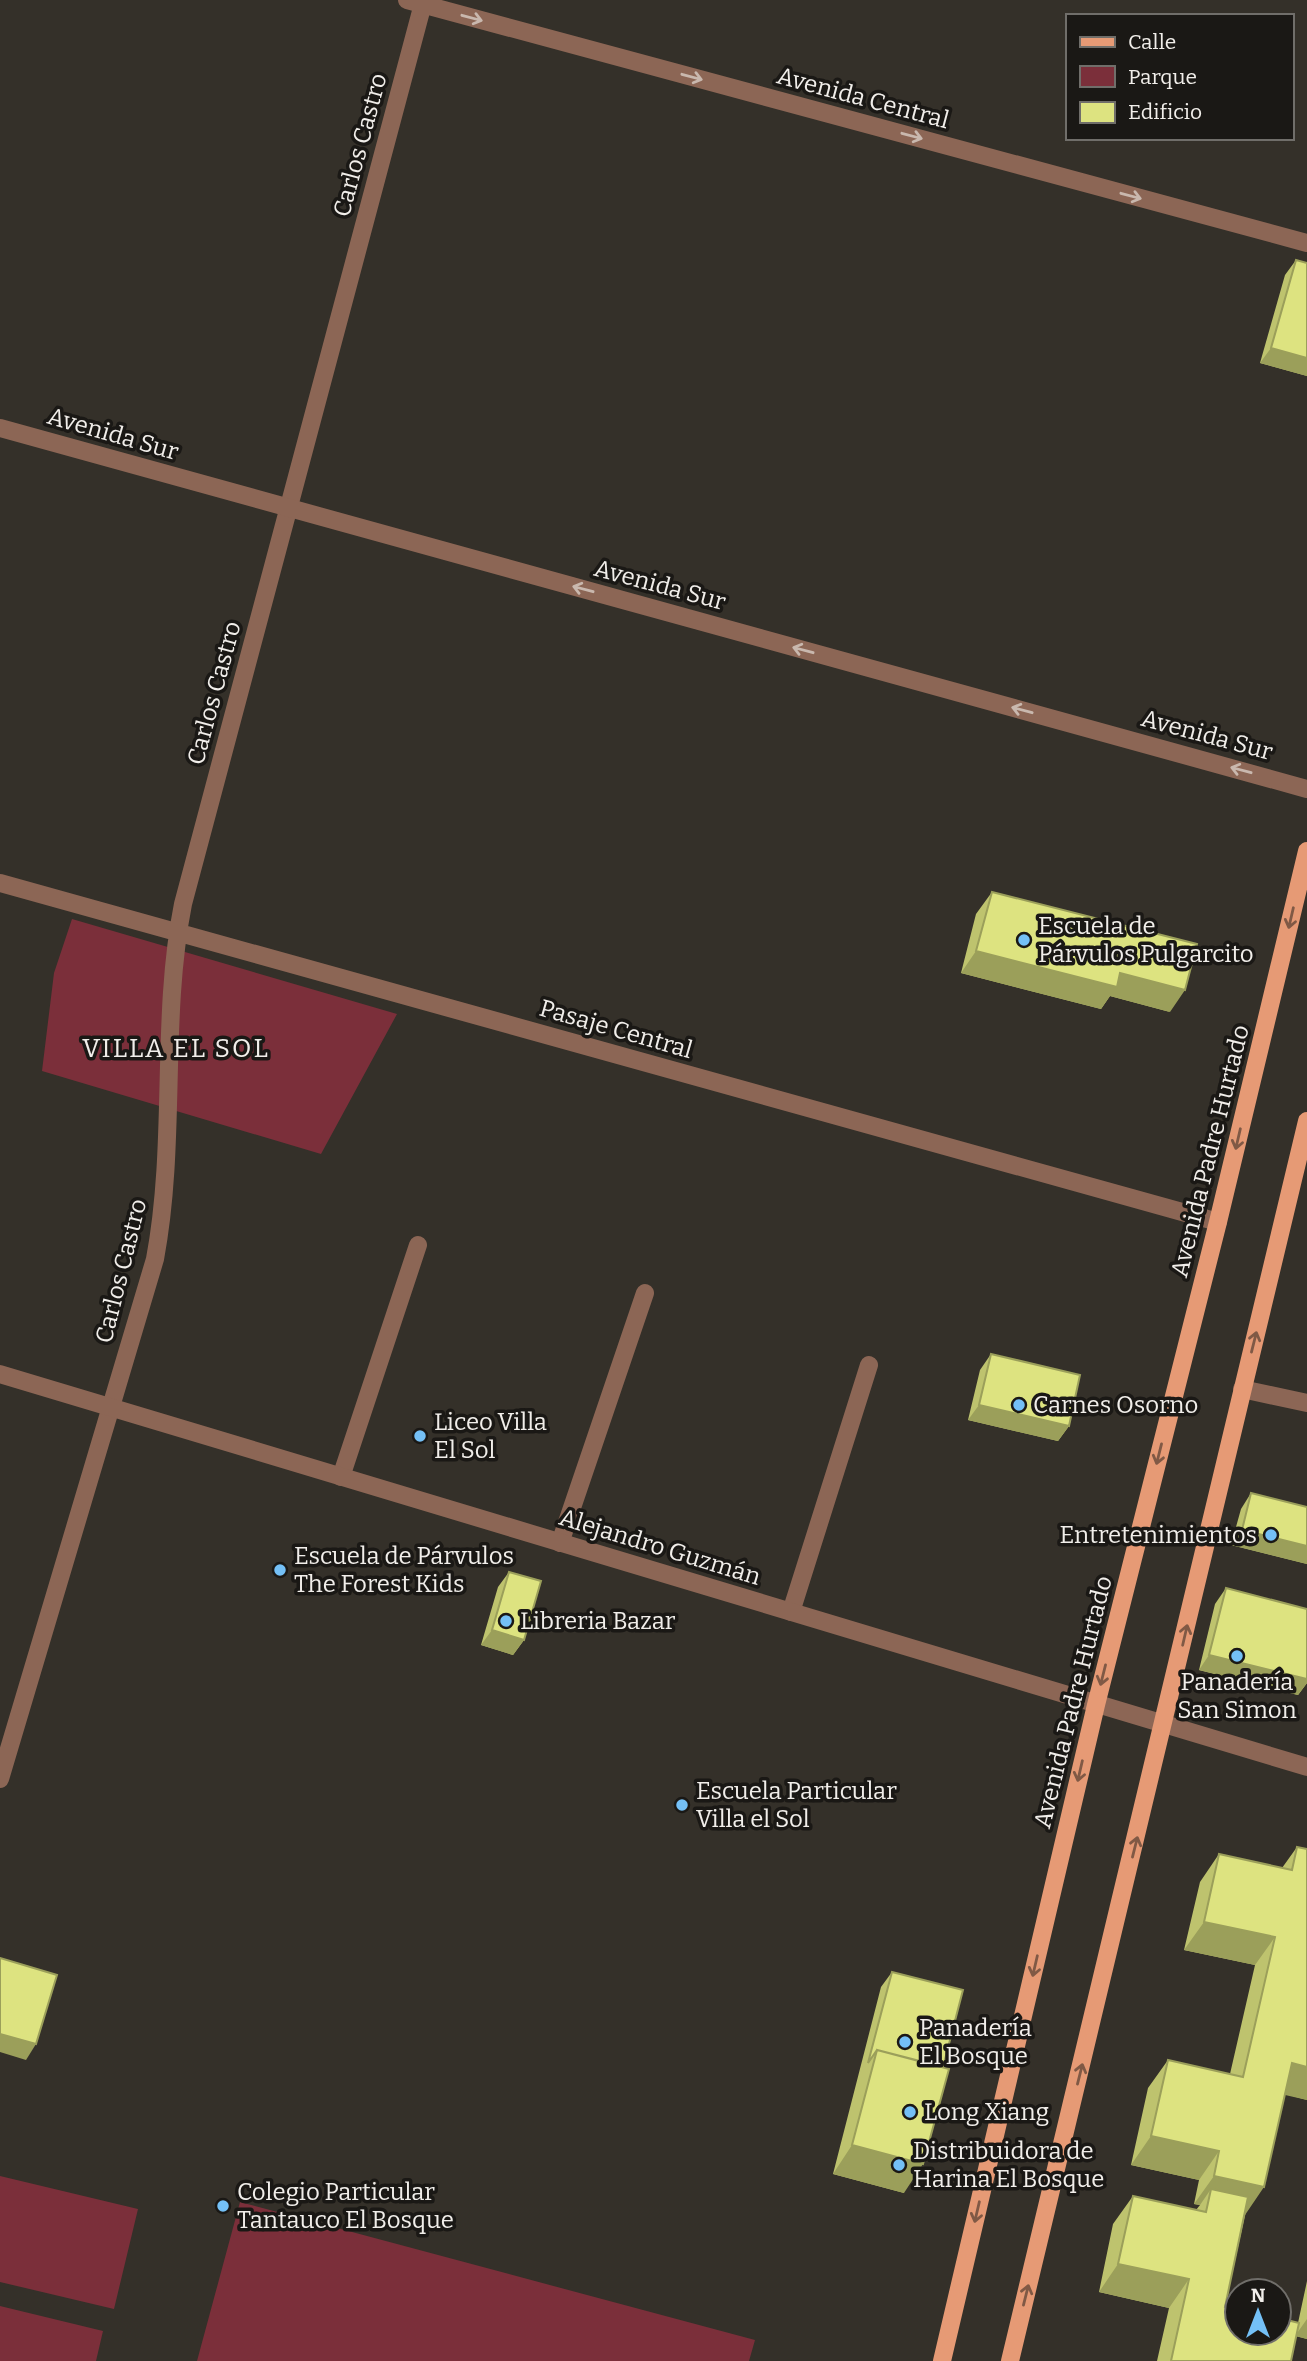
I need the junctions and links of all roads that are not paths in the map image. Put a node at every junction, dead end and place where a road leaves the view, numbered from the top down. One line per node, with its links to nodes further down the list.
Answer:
1 (417, 1): 2 (street, Avenida Central, one-way to 2); 4 (street, Carlos Castro)
2 (1307, 243)
3 (0, 428): 4 (street, Avenida Sur)
4 (290, 508): 5 (street, Avenida Sur, one-way to 4); 8 (street, Carlos Castro)
5 (1307, 789)
6 (1307, 852): 10 (main road, Avenida Padre Hurtado, one-way to 10)
7 (0, 883): 8 (street, Pasaje Central)
8 (177, 932): 10 (street, Pasaje Central); 17 (street, Carlos Castro)
9 (1307, 1121): 15 (main road, one-way to 9)
10 (1218, 1222): 21 (main road, Avenida Padre Hurtado, one-way to 21)
11 (418, 1245): 18 (street)
12 (645, 1293): 19 (street)
13 (869, 1365): 20 (street)
14 (0, 1374): 17 (street, Alejandro Guzmán)
15 (1242, 1389): 16 (street); 22 (main road, one-way to 15)
16 (1307, 1403)
17 (109, 1407): 18 (street, Alejandro Guzmán); 24 (street, Carlos Castro)
18 (341, 1477): 19 (street, Alejandro Guzmán)
19 (560, 1543): 20 (street, Alejandro Guzmán)
20 (791, 1612): 21 (street, Alejandro Guzmán)
21 (1096, 1704): 22 (street, Alejandro Guzmán); 25 (main road, Avenida Padre Hurtado, one-way to 25)
22 (1164, 1726): 23 (street, Alejandro Guzmán); 26 (main road, one-way to 22)
23 (1307, 1767)
24 (0, 1779)
25 (942, 2361)
26 (1010, 2361)

